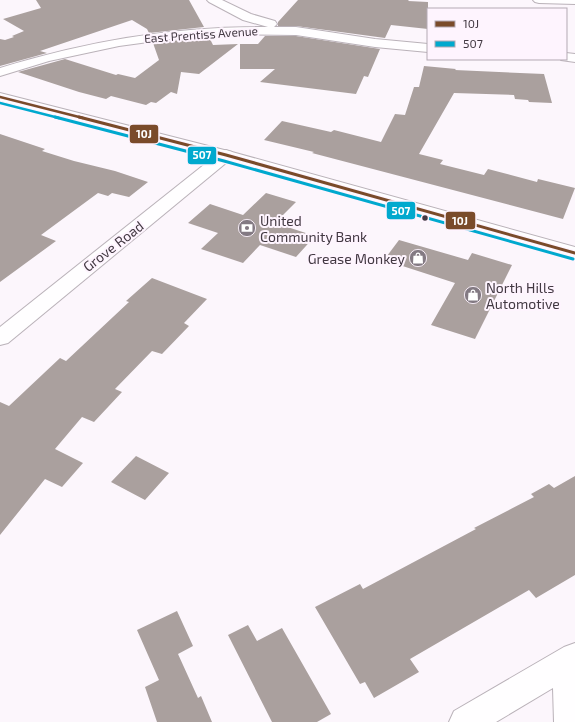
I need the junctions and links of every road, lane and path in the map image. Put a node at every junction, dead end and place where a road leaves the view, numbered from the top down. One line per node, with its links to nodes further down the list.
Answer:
1 (213, 0): 4 (main road)
2 (539, 0): 3 (main road)
3 (575, 1)
4 (296, 31): 5 (main road, East Prentiss Avenue); 6 (main road, East Prentiss Avenue)
5 (427, 48)
6 (0, 72)
7 (0, 97): 8 (main road)
8 (226, 155): 9 (main road); 10 (main road, Grove Road)
9 (575, 253)
10 (0, 338)
11 (571, 660): 12 (main road); 13 (main road)
12 (465, 722)
13 (570, 722)

